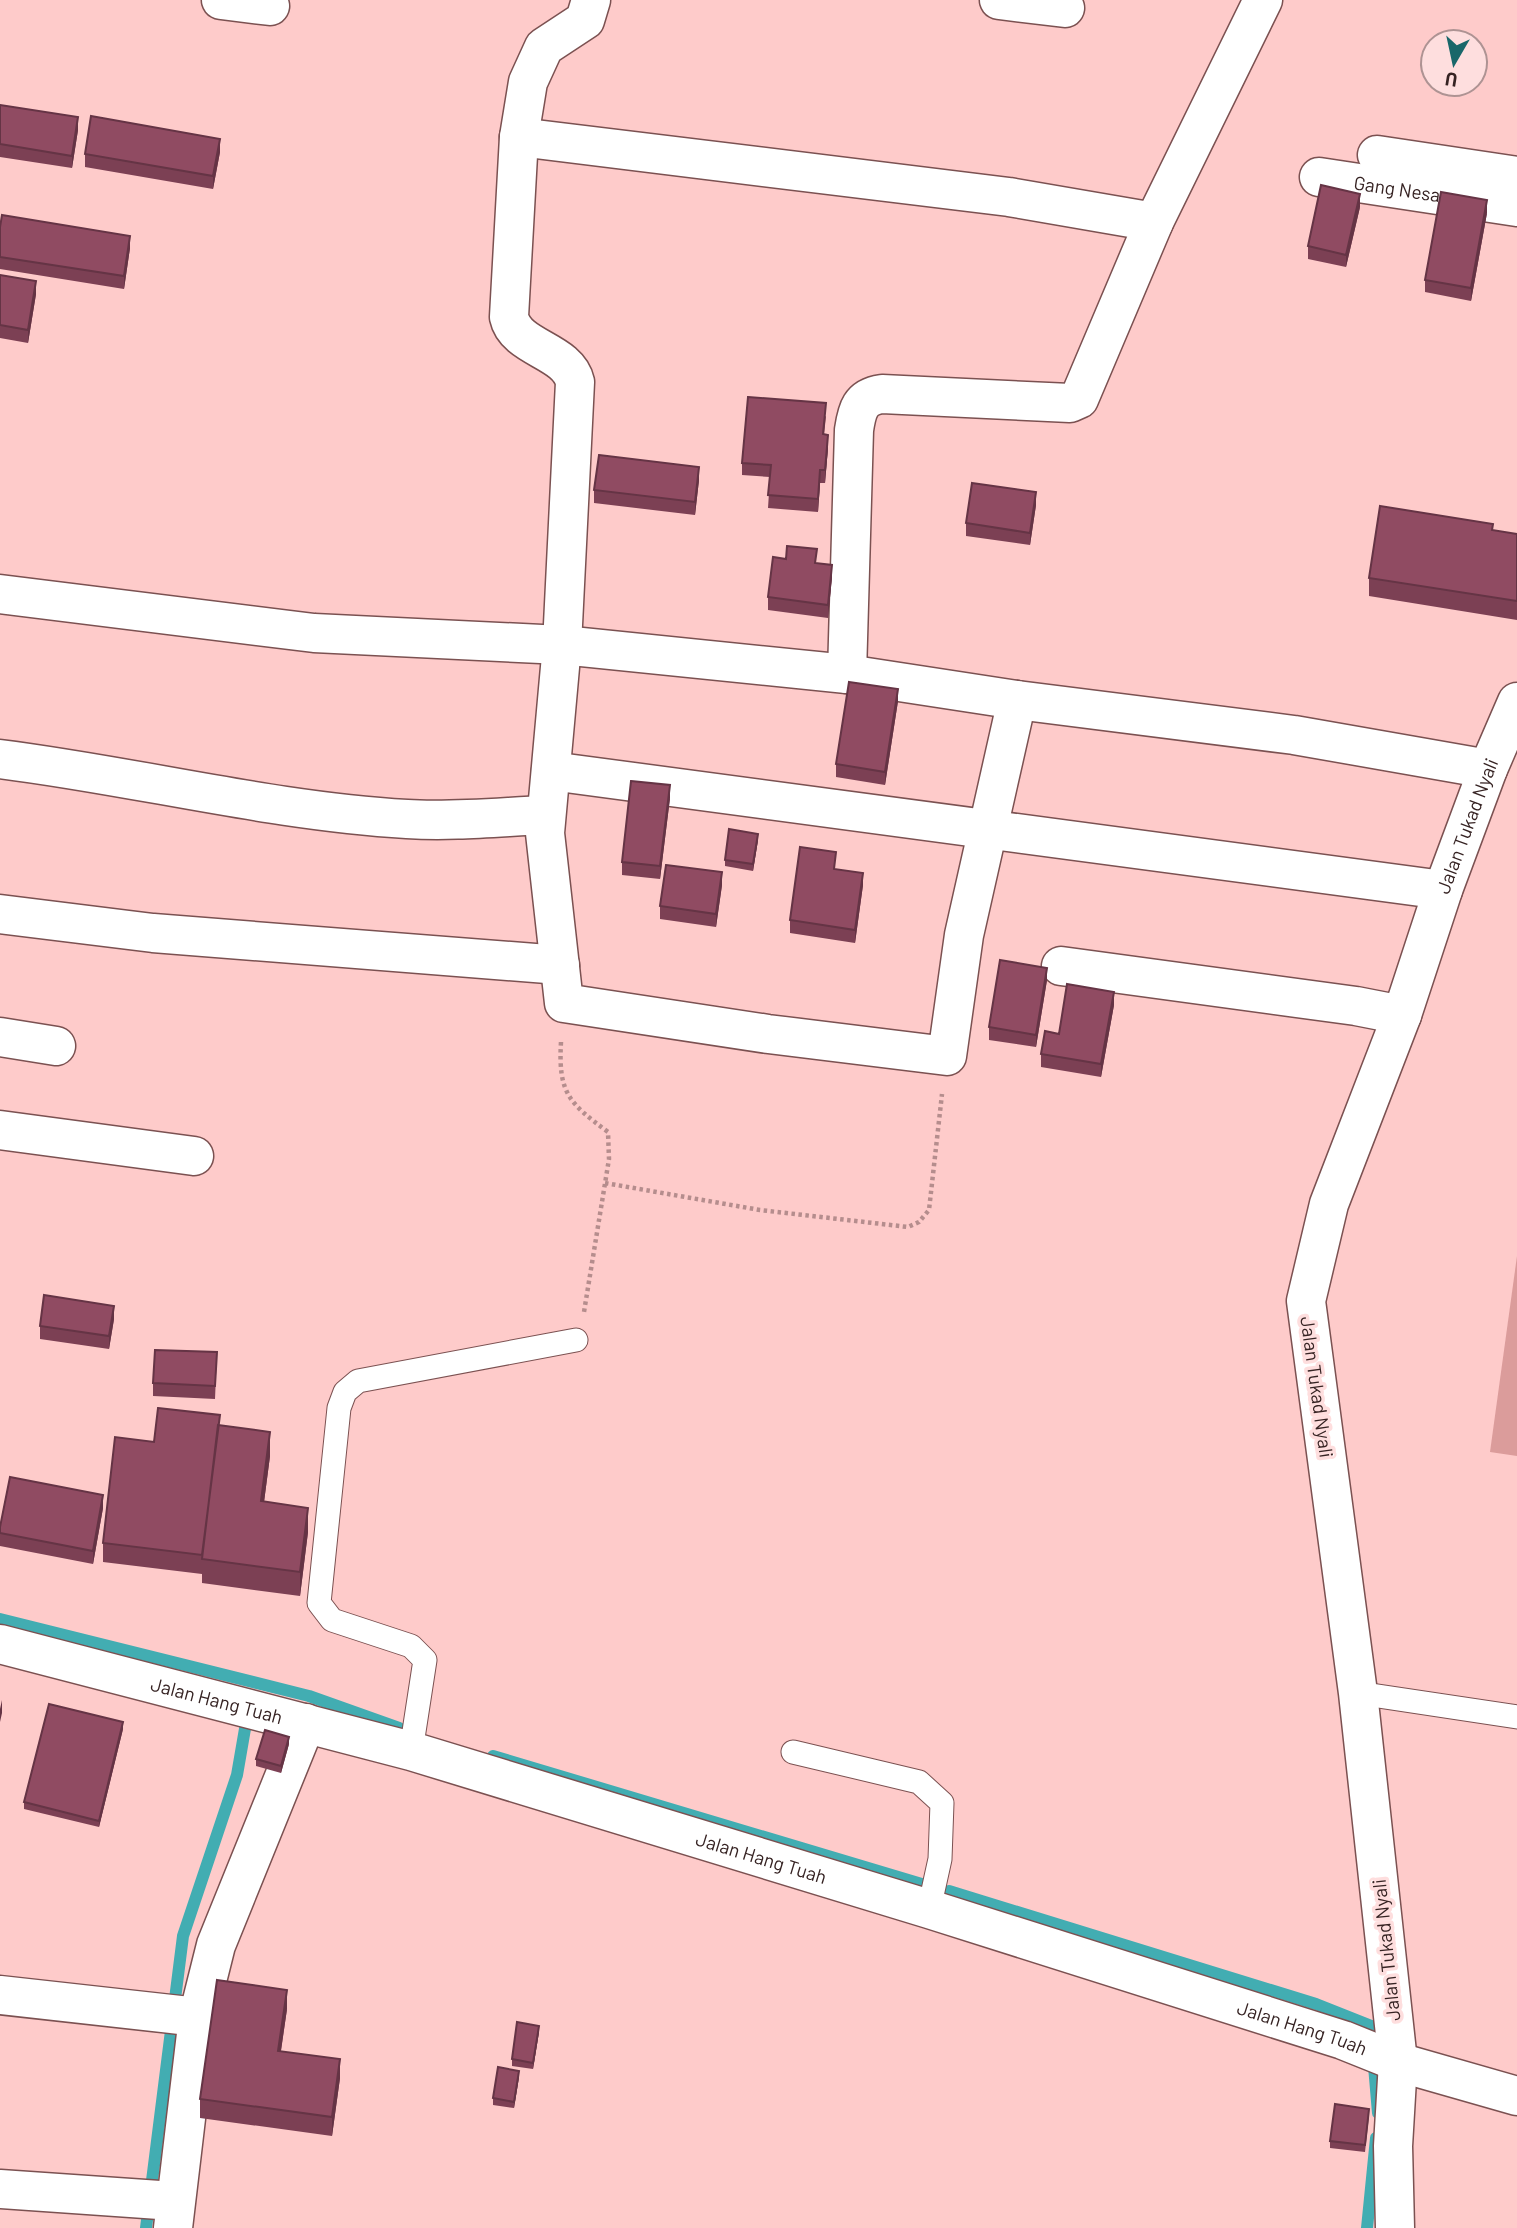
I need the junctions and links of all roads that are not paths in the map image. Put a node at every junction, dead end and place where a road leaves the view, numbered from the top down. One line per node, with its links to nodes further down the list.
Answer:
1 (221, 0): 5 (street)
2 (592, 0): 7 (street)
3 (999, 0): 6 (street)
4 (1263, 0): 12 (street)
5 (270, 6)
6 (1065, 8)
7 (519, 137): 12 (street); 14 (street)
8 (1377, 155): 9 (street)
9 (1517, 176)
10 (1319, 177): 11 (street, Gang Nesa)
11 (1517, 206)
12 (1154, 222): 15 (street)
13 (0, 594): 14 (street)
14 (562, 645): 15 (street); 20 (street)
15 (847, 674): 16 (street)
16 (1017, 700): 19 (street); 22 (street)
17 (1517, 702): 19 (street, Jalan Tukad Nyali)
18 (0, 759): 21 (street)
19 (1488, 769): 23 (street, Jalan Tukad Nyali)
20 (551, 771): 21 (street); 22 (street)
21 (545, 815): 25 (street)
22 (987, 829): 23 (street); 25 (street)
23 (1443, 890): 27 (street, Jalan Tukad Nyali)
24 (0, 914): 25 (street)
25 (560, 965)
26 (1061, 966): 27 (street)
27 (1402, 1015): 34 (street, Jalan Tukad Nyali)
28 (0, 1037): 29 (street)
29 (56, 1046)
30 (0, 1130): 31 (street)
31 (194, 1156)
32 (576, 1340): 37 (lane)
33 (0, 1644): 36 (street, Jalan Hang Tuah)
34 (1358, 1693): 35 (lane); 42 (street, Jalan Tukad Nyali)
35 (1517, 1717)
36 (306, 1723): 37 (street, Jalan Hang Tuah); 41 (street)
37 (411, 1751): 39 (street, Jalan Hang Tuah)
38 (793, 1752): 39 (lane)
39 (929, 1909): 42 (street, Jalan Hang Tuah)
40 (0, 1995): 41 (street)
41 (181, 2014): 45 (street)
42 (1398, 2062): 43 (street, Jalan Hang Tuah); 46 (street, Jalan Tukad Nyali)
43 (1517, 2096)
44 (0, 2189): 45 (street)
45 (162, 2206)
46 (1395, 2228)

